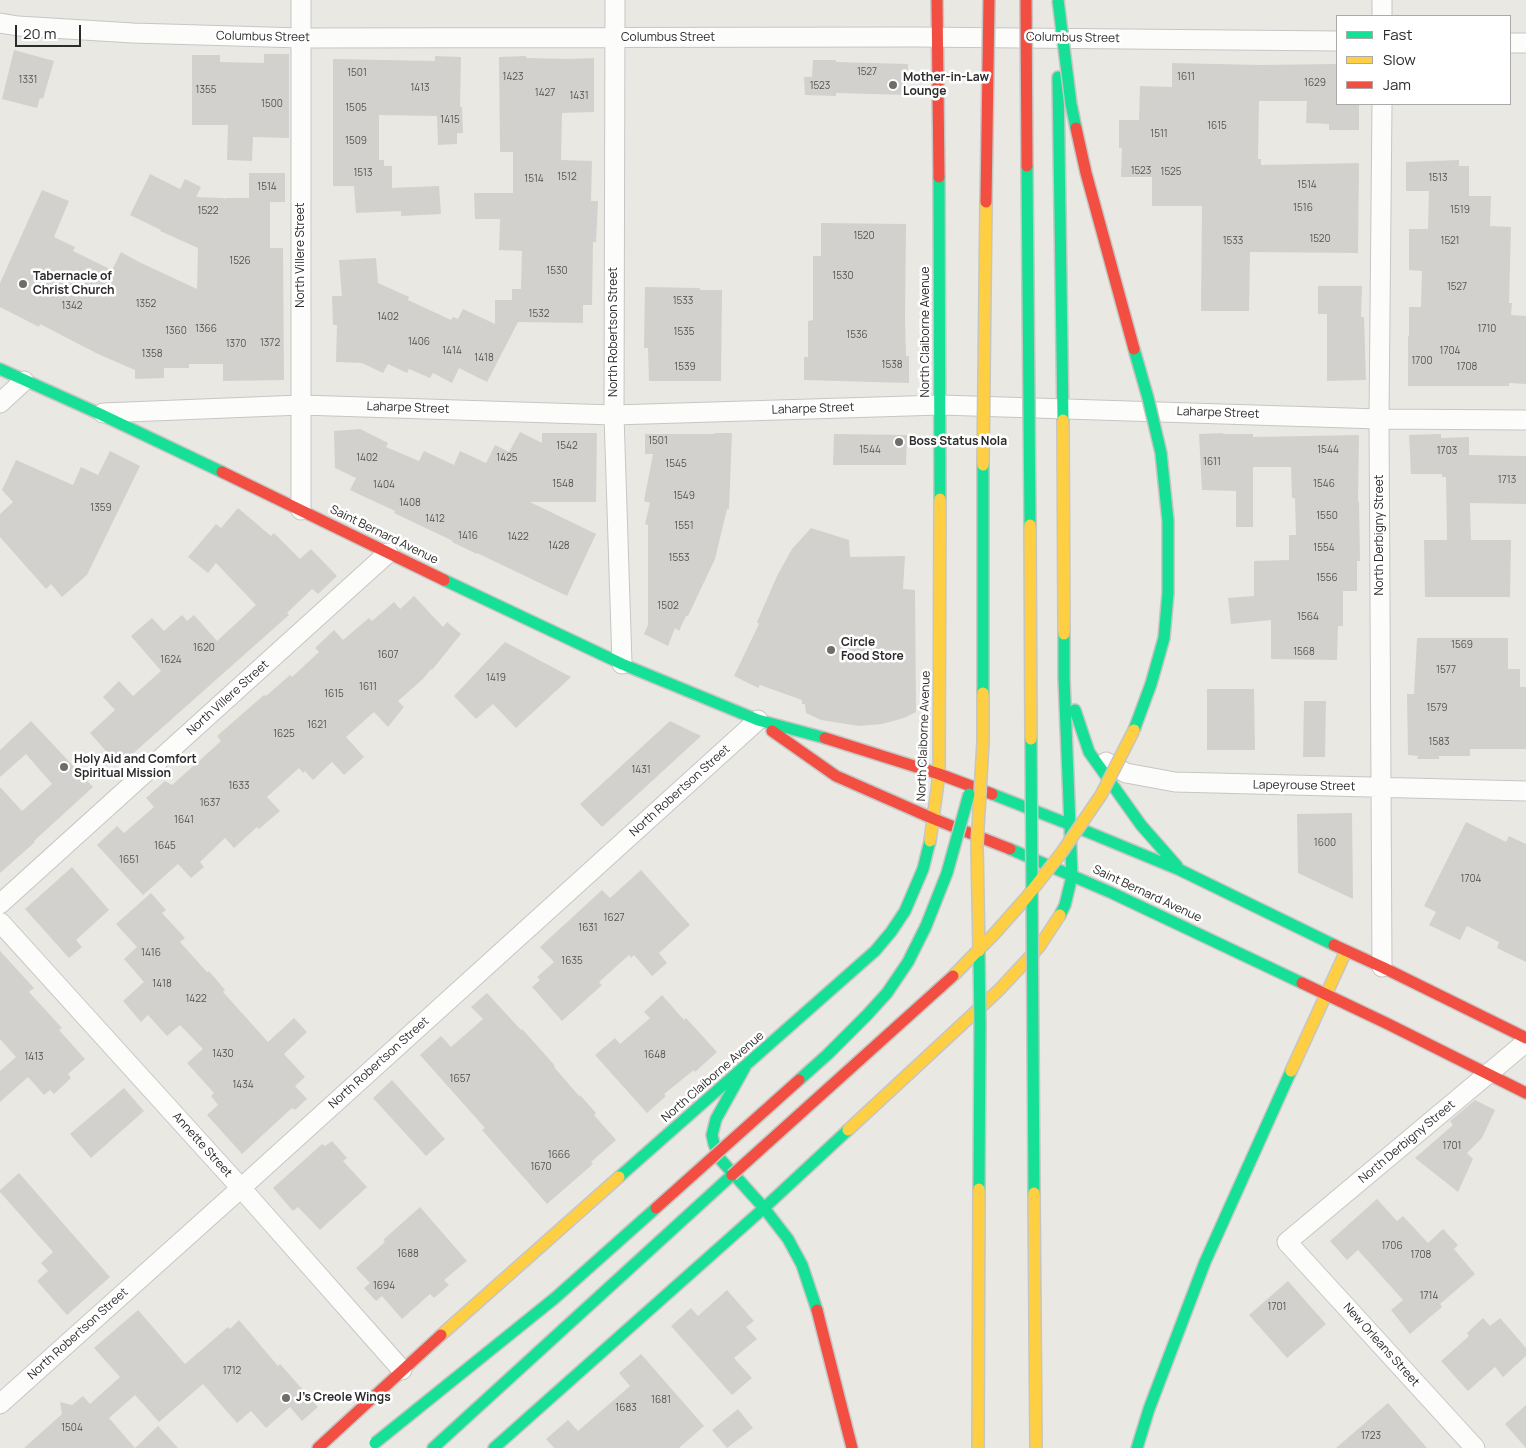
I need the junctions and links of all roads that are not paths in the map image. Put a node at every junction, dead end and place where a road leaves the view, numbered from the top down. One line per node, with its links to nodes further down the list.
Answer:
1 (301, 0): 11 (street, North Villere Street)
2 (614, 0): 12 (street, North Robertson Street)
3 (937, 0): 10 (main road, North Claiborne Avenue)
4 (988, 0): 33 (main road, bridge)
5 (1026, 0): 63 (main road, bridge)
6 (1059, 0): 13 (main road); 59 (main road, bridge)
7 (1382, 0): 8 (street)
8 (1382, 15)
9 (0, 23): 11 (street, Columbus Street)
10 (938, 37): 12 (street, Columbus Street); 13 (street, Columbus Street); 22 (main road, North Claiborne Avenue)
11 (301, 38): 12 (street, Columbus Street); 21 (street, North Villere Street)
12 (614, 38): 25 (street, North Robertson Street)
13 (1058, 38): 14 (street, Columbus Street); 23 (main road)
14 (1336, 41)
15 (1511, 43): 16 (street)
16 (1526, 43)
17 (1382, 105): 26 (street, North Derbigny Street)
18 (0, 369): 19 (main road, Saint Bernard Avenue)
19 (24, 381): 20 (street); 24 (main road, Saint Bernard Avenue)
20 (0, 403)
21 (301, 405): 24 (street, Laharpe Street); 25 (street, Laharpe Street); 28 (street, North Villere Street)
22 (940, 405): 23 (street, Laharpe Street); 25 (street, Laharpe Street); 35 (main road, North Claiborne Avenue)
23 (1064, 408): 26 (street, Laharpe Street); 31 (main road)
24 (100, 414): 28 (main road, Saint Bernard Avenue)
25 (614, 415): 30 (street, North Robertson Street)
26 (1379, 419): 27 (street, Laharpe Street); 36 (street, North Derbigny Street)
27 (1526, 420)
28 (301, 510): 29 (main road, Saint Bernard Avenue)
29 (388, 554): 30 (main road, Saint Bernard Avenue); 42 (street, North Villere Street)
30 (622, 664): 32 (main road, Saint Bernard Avenue)
31 (1064, 678): 34 (main road); 39 (main road)
32 (758, 720): 35 (main road, Saint Bernard Avenue); 38 (main road, Saint Bernard Avenue); 52 (street, North Robertson Street)
33 (983, 742): 57 (main road, bridge); 62 (main road, bridge)
34 (1089, 752): 36 (street, Lapeyrouse Street); 40 (main road)
35 (939, 774): 38 (main road, North Claiborne Avenue); 39 (main road, Saint Bernard Avenue)
36 (1382, 788): 37 (street, Lapeyrouse Street); 45 (street, North Derbigny Street)
37 (1526, 791)
38 (934, 819): 41 (main road, Saint Bernard Avenue); 49 (main road, North Claiborne Avenue)
39 (1071, 825): 40 (main road, Saint Bernard Avenue); 41 (main road)
40 (1180, 870): 44 (main road, Saint Bernard Avenue)
41 (1072, 876): 46 (main road, Saint Bernard Avenue); 53 (main road)
42 (0, 904)
43 (0, 922): 52 (street, Annette Street)
44 (1346, 951): 45 (main road, Saint Bernard Avenue); 46 (main road)
45 (1382, 966): 47 (main road, Saint Bernard Avenue)
46 (1327, 994): 50 (main road, Saint Bernard Avenue); 64 (main road)
47 (1526, 1038)
48 (1526, 1042): 50 (street, North Derbigny Street)
49 (745, 1067): 53 (main road); 55 (main road, North Claiborne Avenue)
50 (1487, 1075): 51 (main road, Saint Bernard Avenue); 54 (street, North Derbigny Street)
51 (1526, 1093)
52 (241, 1188): 55 (street, Annette Street); 56 (street, North Robertson Street)
53 (764, 1208): 60 (main road); 61 (main road)
54 (1287, 1242): 65 (street, New Orleans Street)
55 (402, 1370): 58 (main road, North Claiborne Avenue)
56 (0, 1404)
57 (372, 1446)
58 (318, 1448)
59 (433, 1448)
60 (494, 1448)
61 (852, 1448)
62 (978, 1448)
63 (1036, 1448)
64 (1137, 1448)
65 (1475, 1448)

